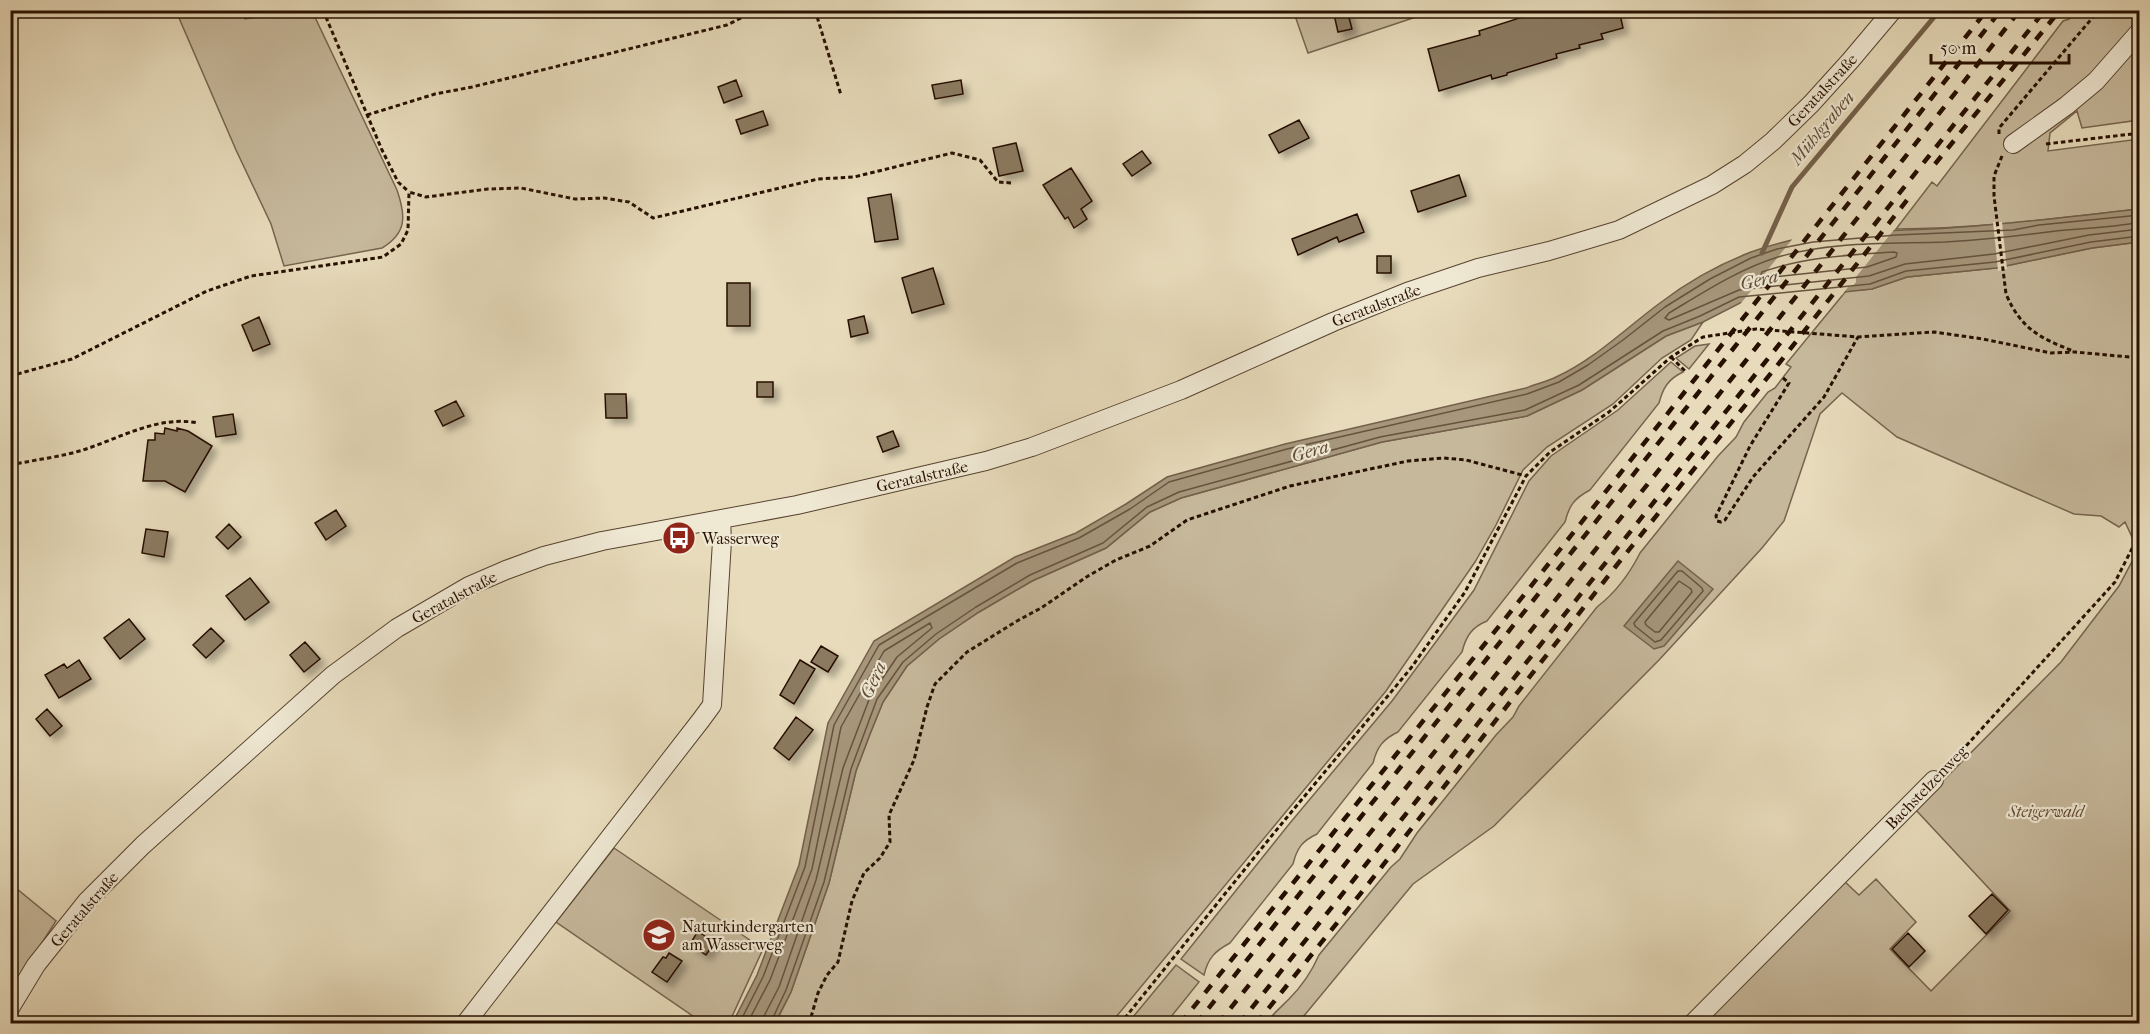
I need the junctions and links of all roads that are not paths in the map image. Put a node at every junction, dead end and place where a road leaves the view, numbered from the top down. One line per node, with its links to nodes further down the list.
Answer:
1 (1893, 10): 4 (street, Geratalstraße)
2 (2139, 31): 3 (street)
3 (2003, 147)
4 (721, 519): 6 (street, Geratalstraße); 7 (street)
5 (1934, 780): 8 (street, Bachstelzenweg)
6 (10, 1008)
7 (465, 1023)
8 (1692, 1023)

